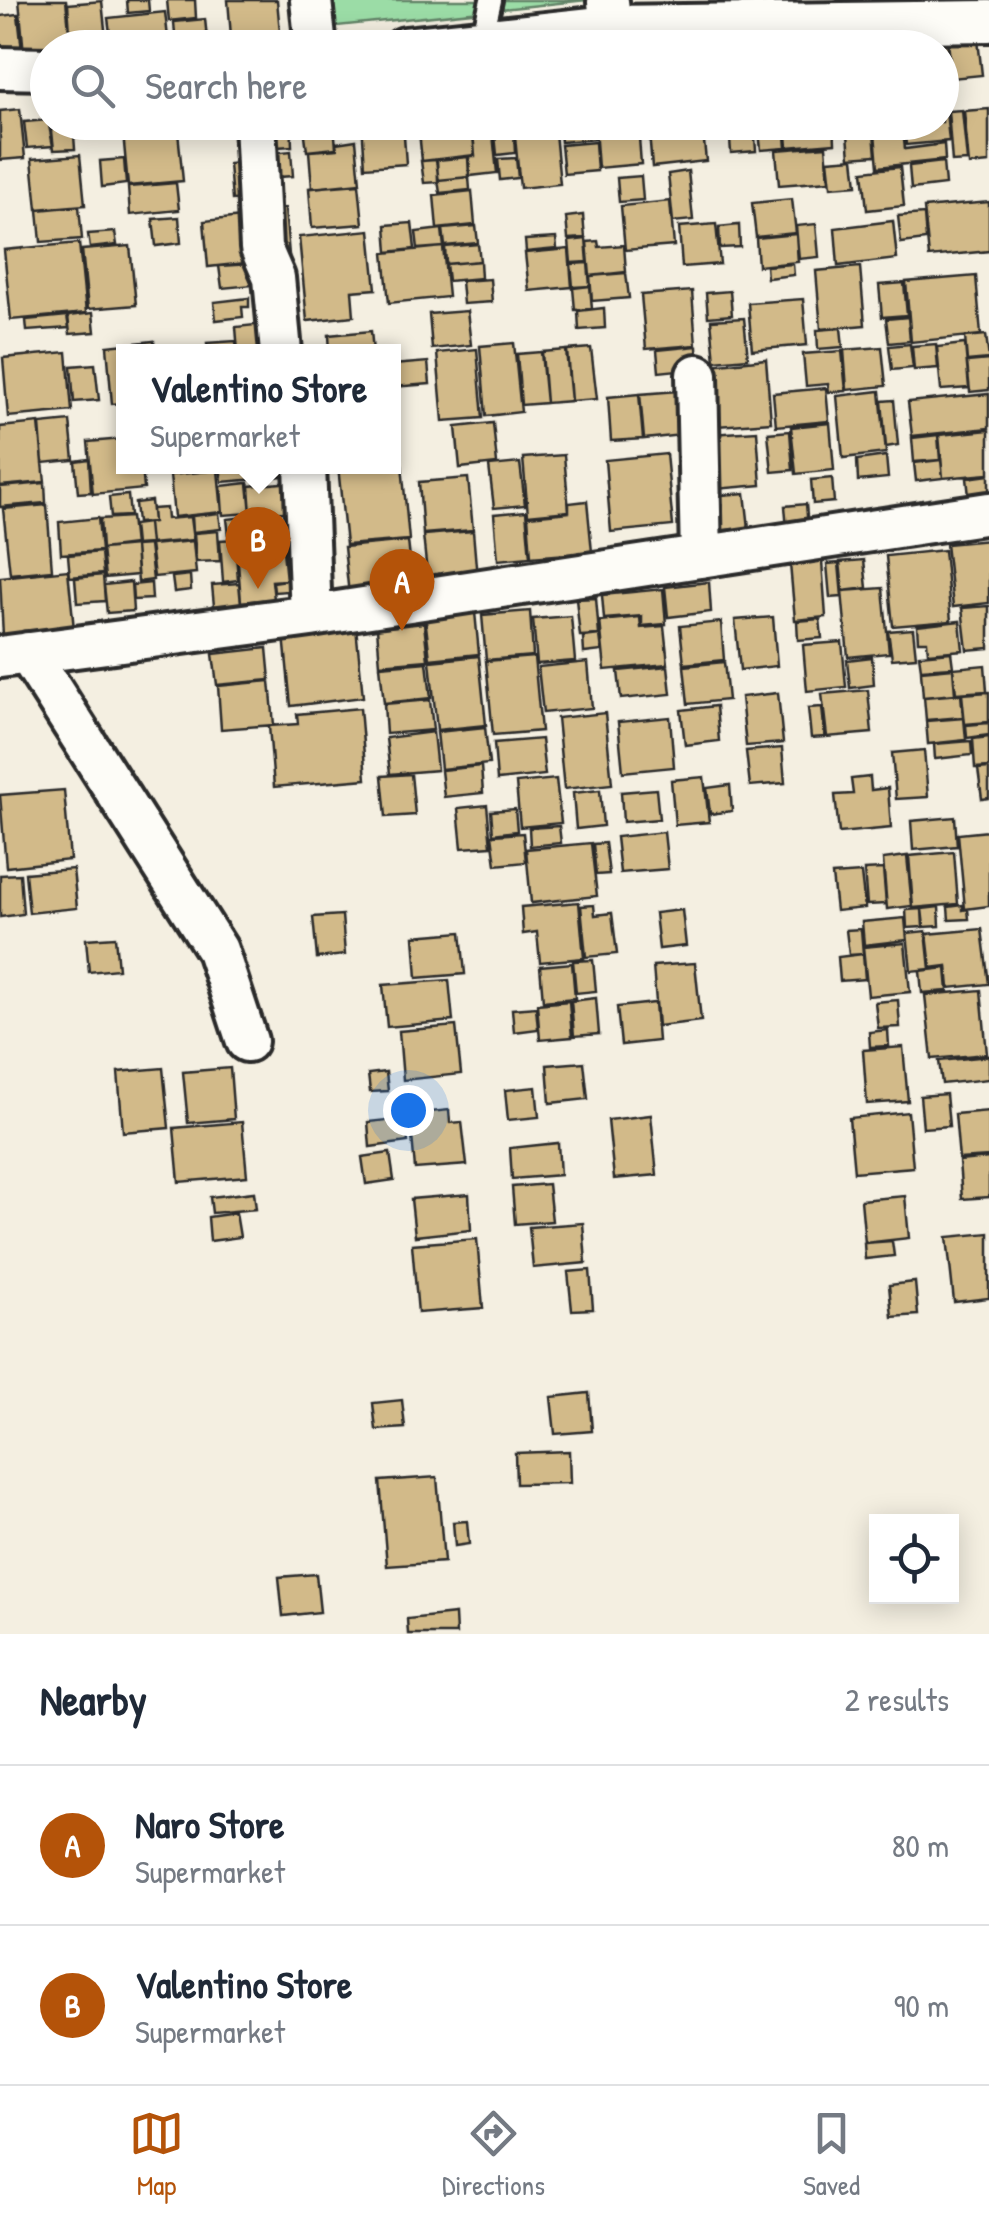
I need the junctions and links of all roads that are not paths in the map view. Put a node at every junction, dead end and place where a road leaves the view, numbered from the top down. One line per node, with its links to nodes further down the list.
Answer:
1 (310, 0): 5 (street)
2 (492, 0): 6 (lane)
3 (609, 13): 4 (street); 7 (street)
4 (989, 20)
5 (314, 30)
6 (484, 30)
7 (526, 30)
8 (0, 68): 9 (street)
9 (30, 69)
10 (256, 140): 11 (street)
11 (279, 344)
12 (697, 375): 15 (street)
13 (305, 474): 16 (street)
14 (989, 513): 15 (street)
15 (701, 557): 16 (street)
16 (312, 616): 17 (street)
17 (14, 655): 18 (street)
18 (248, 1042)

